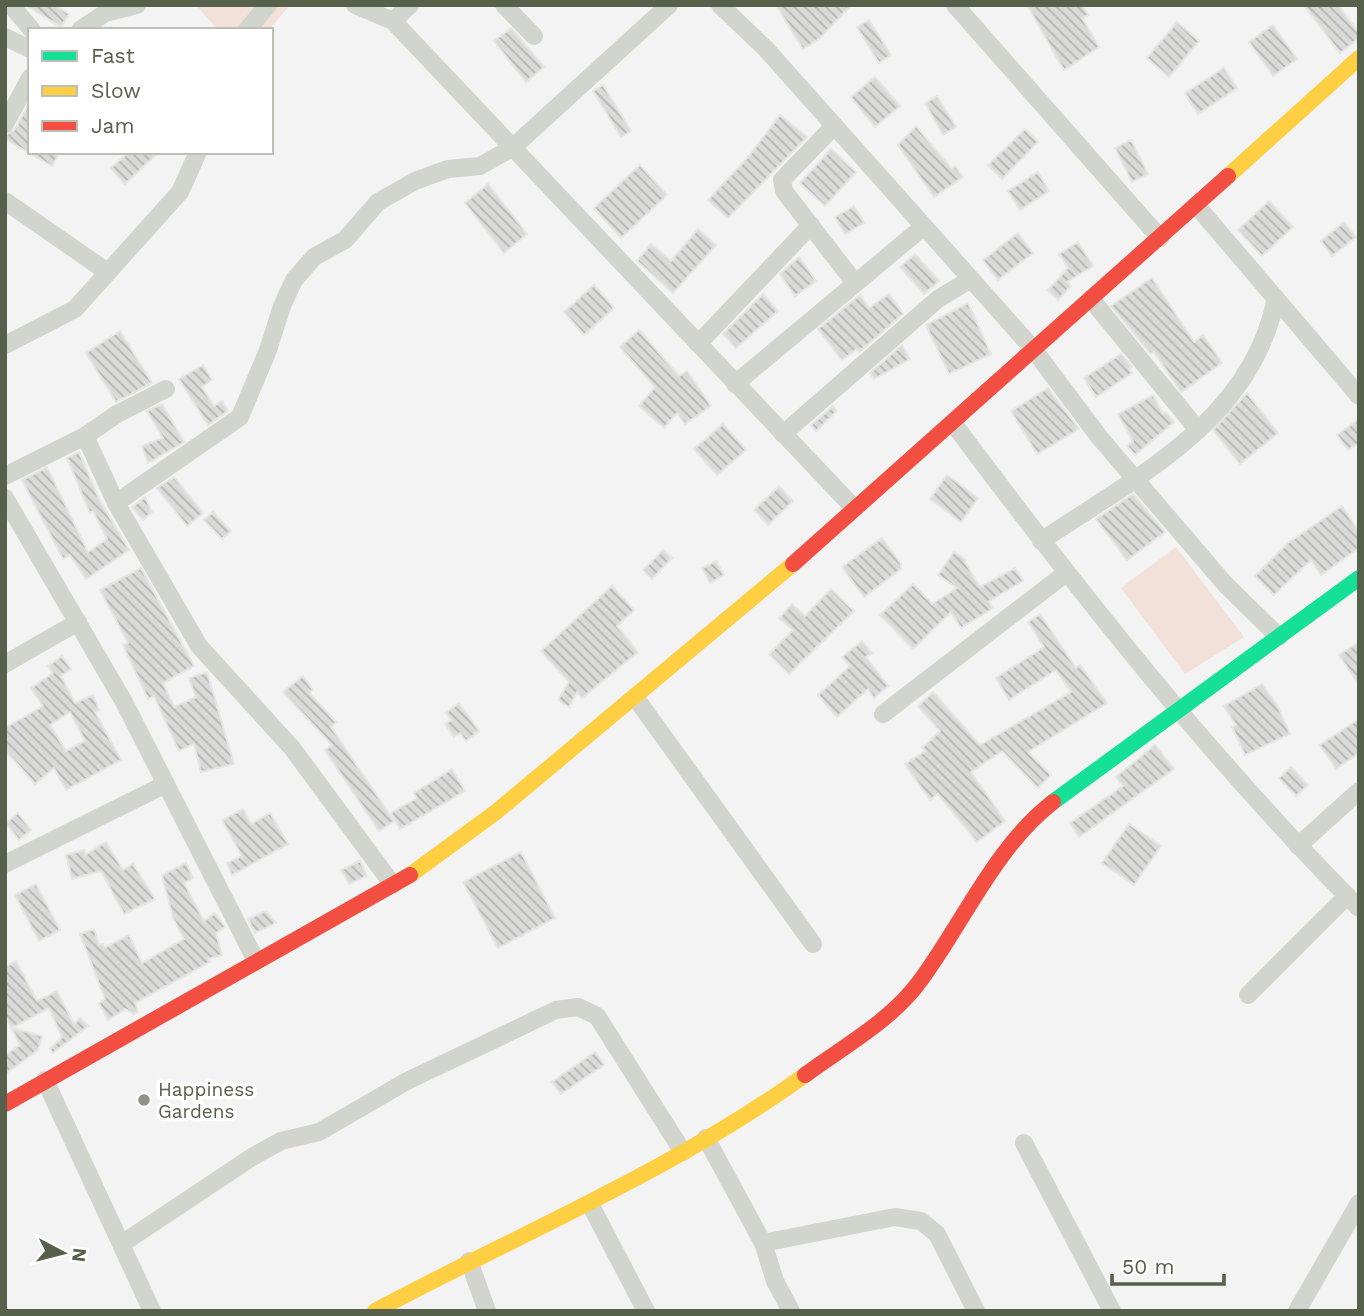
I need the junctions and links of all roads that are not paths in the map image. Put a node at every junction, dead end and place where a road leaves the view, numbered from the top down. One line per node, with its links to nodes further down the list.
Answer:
1 (11, 5): 11 (street)
2 (137, 5): 12 (street)
3 (268, 5): 13 (street)
4 (355, 5): 10 (street)
5 (410, 5): 10 (street)
6 (504, 5): 14 (street)
7 (670, 5): 21 (street)
8 (720, 5): 20 (street)
9 (954, 5): 27 (street)
10 (393, 21): 21 (street)
11 (30, 28)
12 (83, 28)
13 (249, 28)
14 (534, 36)
15 (5, 37): 16 (street)
16 (28, 48)
17 (1359, 58): 24 (street)
18 (28, 82): 19 (street)
19 (5, 124)
20 (834, 126): 25 (street); 26 (street)
21 (512, 148): 34 (street); 46 (street)
22 (197, 154): 28 (street)
23 (5, 201): 28 (street)
24 (1196, 205): 27 (street); 31 (street)
25 (811, 225): 30 (street); 34 (street)
26 (922, 227): 29 (street); 30 (street)
27 (1160, 238): 32 (street)
28 (106, 271): 33 (street)
29 (971, 279): 35 (street); 41 (street)
30 (856, 283): 36 (street)
31 (1276, 298): 38 (street); 40 (street)
32 (1091, 299): 35 (street); 40 (street)
33 (5, 345)
34 (698, 345): 36 (street)
35 (1034, 350): 39 (street); 44 (street)
36 (736, 384): 41 (street)
37 (166, 389): 42 (street)
38 (1359, 396)
39 (953, 422): 47 (street); 48 (street)
40 (1198, 430): 44 (street)
41 (783, 434): 47 (street)
42 (85, 436): 43 (street); 46 (street)
43 (5, 476)
44 (1137, 477): 48 (street); 52 (street)
45 (5, 498): 51 (street)
46 (116, 503): 61 (street)
47 (854, 508): 54 (street)
48 (1041, 541): 49 (street)
49 (1066, 573): 55 (street); 56 (street)
50 (1359, 578): 52 (street)
51 (78, 622): 53 (street); 57 (street)
52 (1279, 637): 55 (street)
53 (5, 664)
54 (635, 697): 61 (street); 63 (street)
55 (1177, 709): 59 (street); 68 (street)
56 (883, 714)
57 (166, 785): 60 (street); 64 (street)
58 (1359, 791): 59 (street)
59 (1298, 846): 62 (street)
60 (5, 864)
61 (393, 885): 64 (street)
62 (1353, 902): 65 (street)
63 (813, 944)
64 (256, 961): 66 (street)
65 (1248, 995)
66 (45, 1080): 67 (street); 73 (street)
67 (5, 1104)
68 (706, 1138): 70 (street); 74 (street)
69 (1024, 1143): 82 (street)
70 (683, 1152): 72 (street); 73 (street)
71 (1359, 1203): 83 (street)
72 (590, 1204): 75 (street); 79 (street)
73 (123, 1243): 76 (street)
74 (763, 1243): 80 (street); 81 (street)
75 (469, 1261): 77 (street); 78 (street)
76 (152, 1311)
77 (375, 1311)
78 (487, 1311)
79 (646, 1311)
80 (791, 1311)
81 (976, 1311)
82 (1112, 1311)
83 (1297, 1311)

